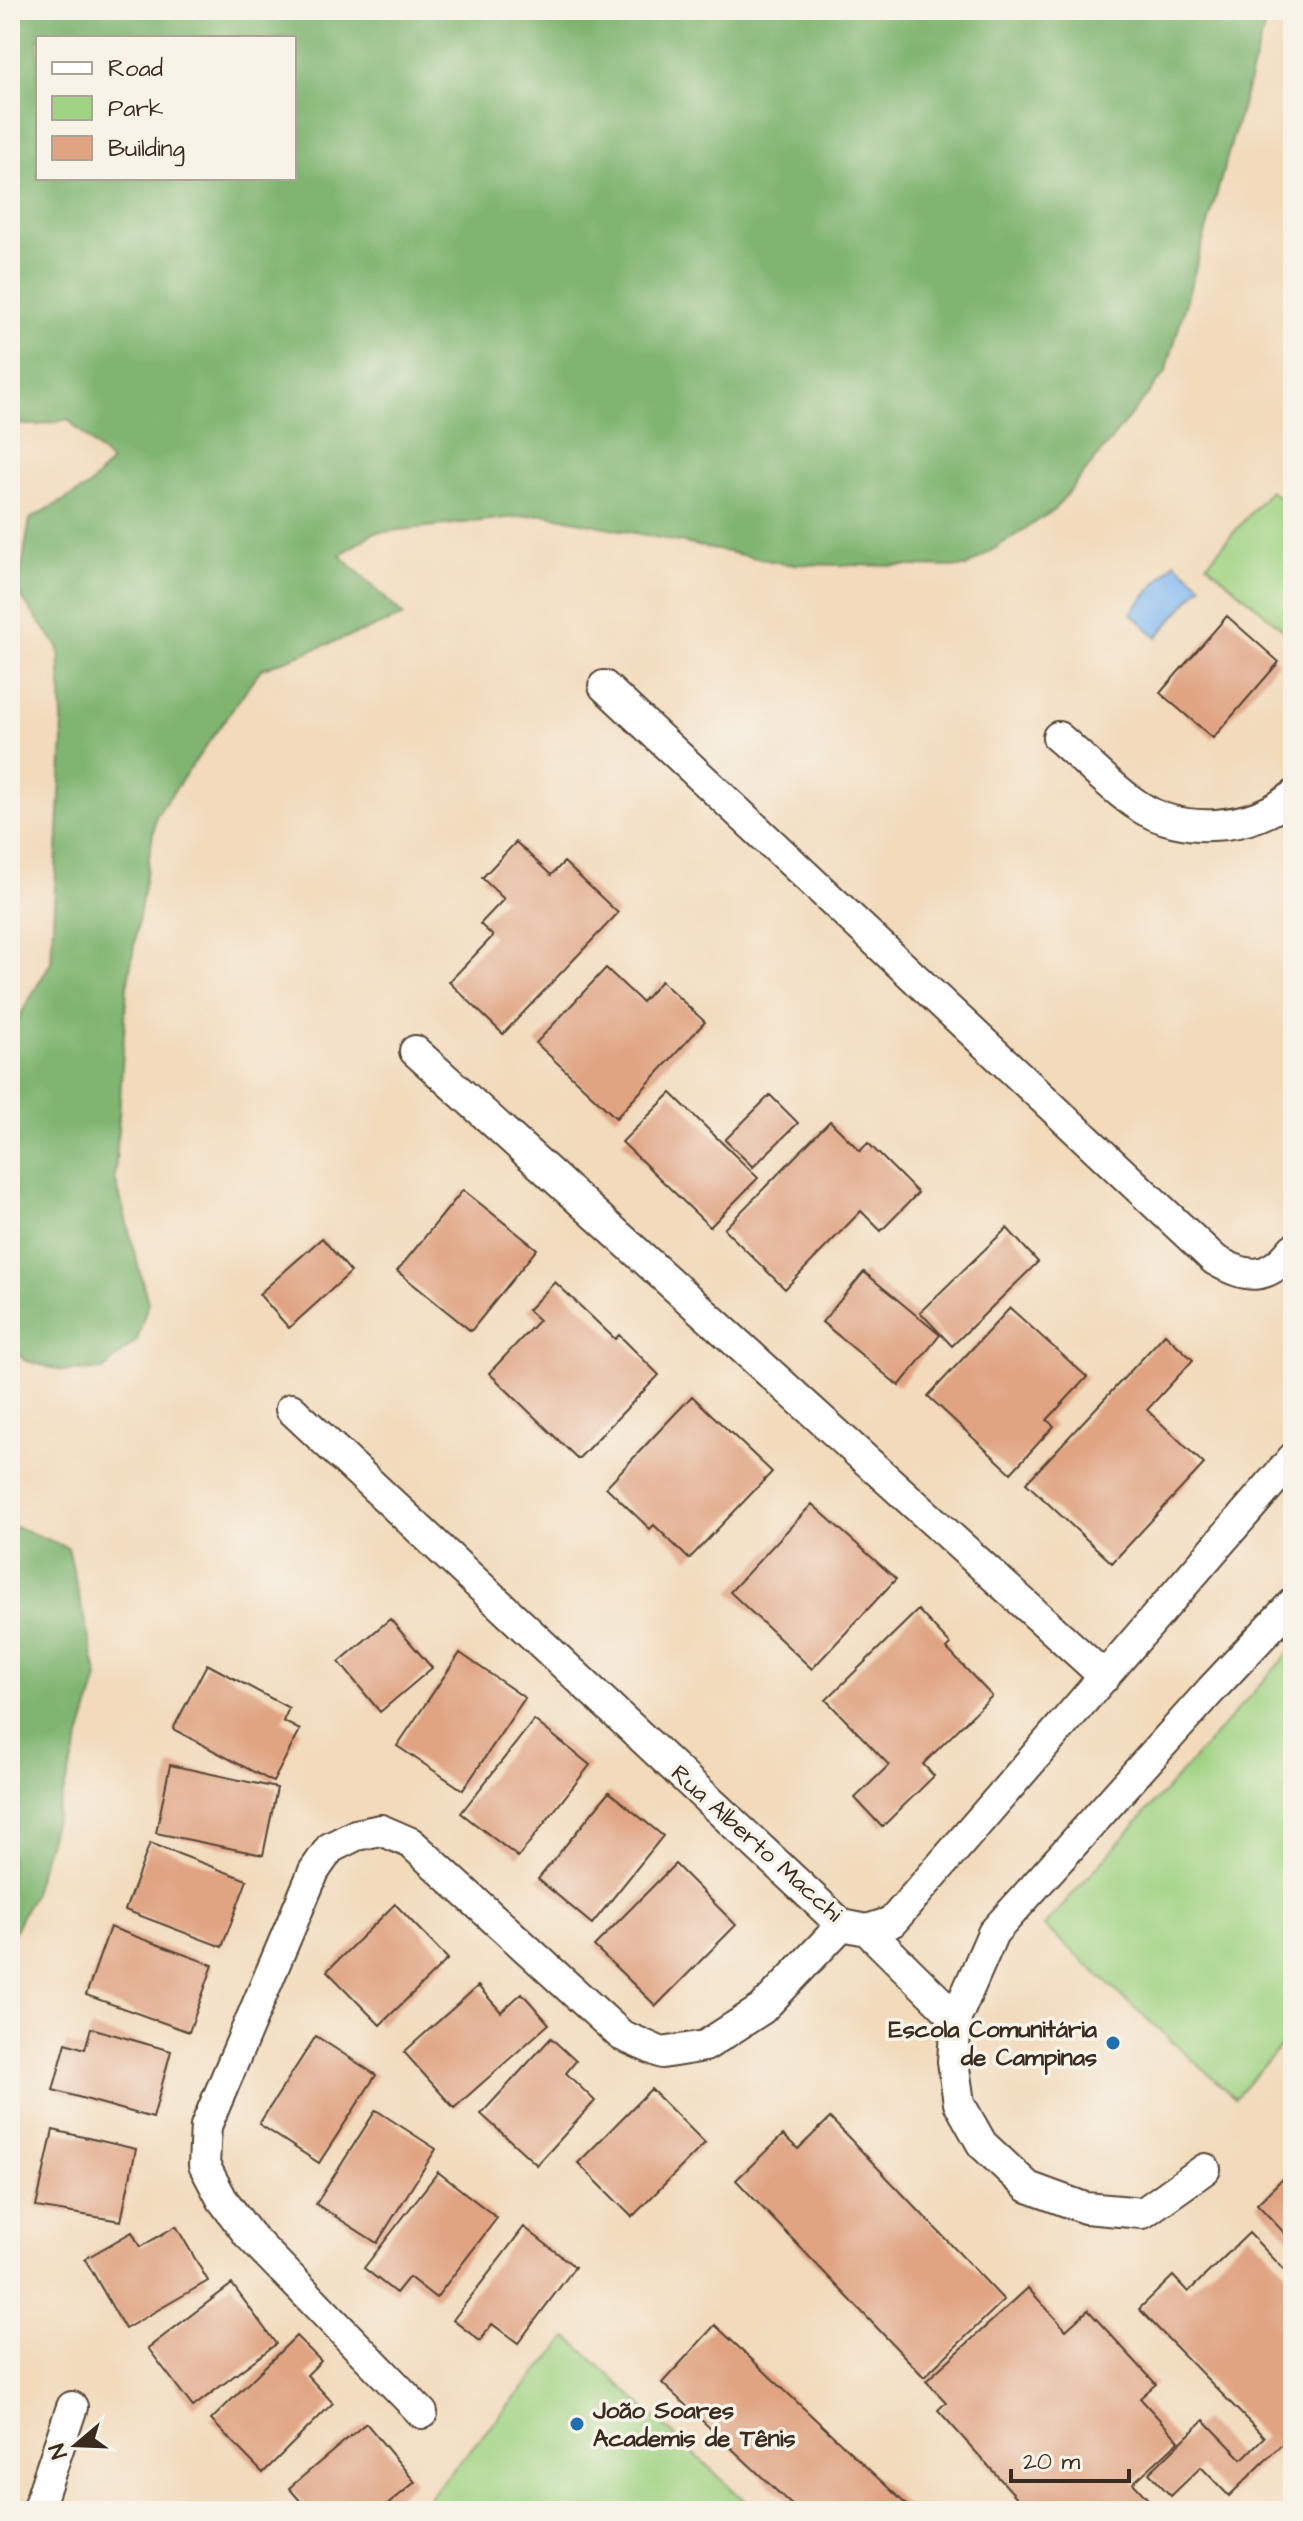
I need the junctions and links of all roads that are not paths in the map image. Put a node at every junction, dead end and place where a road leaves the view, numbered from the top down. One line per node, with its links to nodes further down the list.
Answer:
1 (604, 686): 5 (street)
2 (1058, 737): 3 (street)
3 (1293, 796)
4 (415, 1051): 9 (street)
5 (1293, 1249)
6 (291, 1409): 10 (street, Rua Alberto Macchi)
7 (1293, 1458): 9 (street, Rua Alberto Macchi)
8 (1293, 1603): 11 (street)
9 (1105, 1677): 10 (street, Rua Alberto Macchi)
10 (855, 1927): 11 (street); 14 (street)
11 (956, 2018): 12 (street)
12 (1205, 2169)
13 (72, 2407): 15 (street)
14 (422, 2413)
15 (37, 2511)

